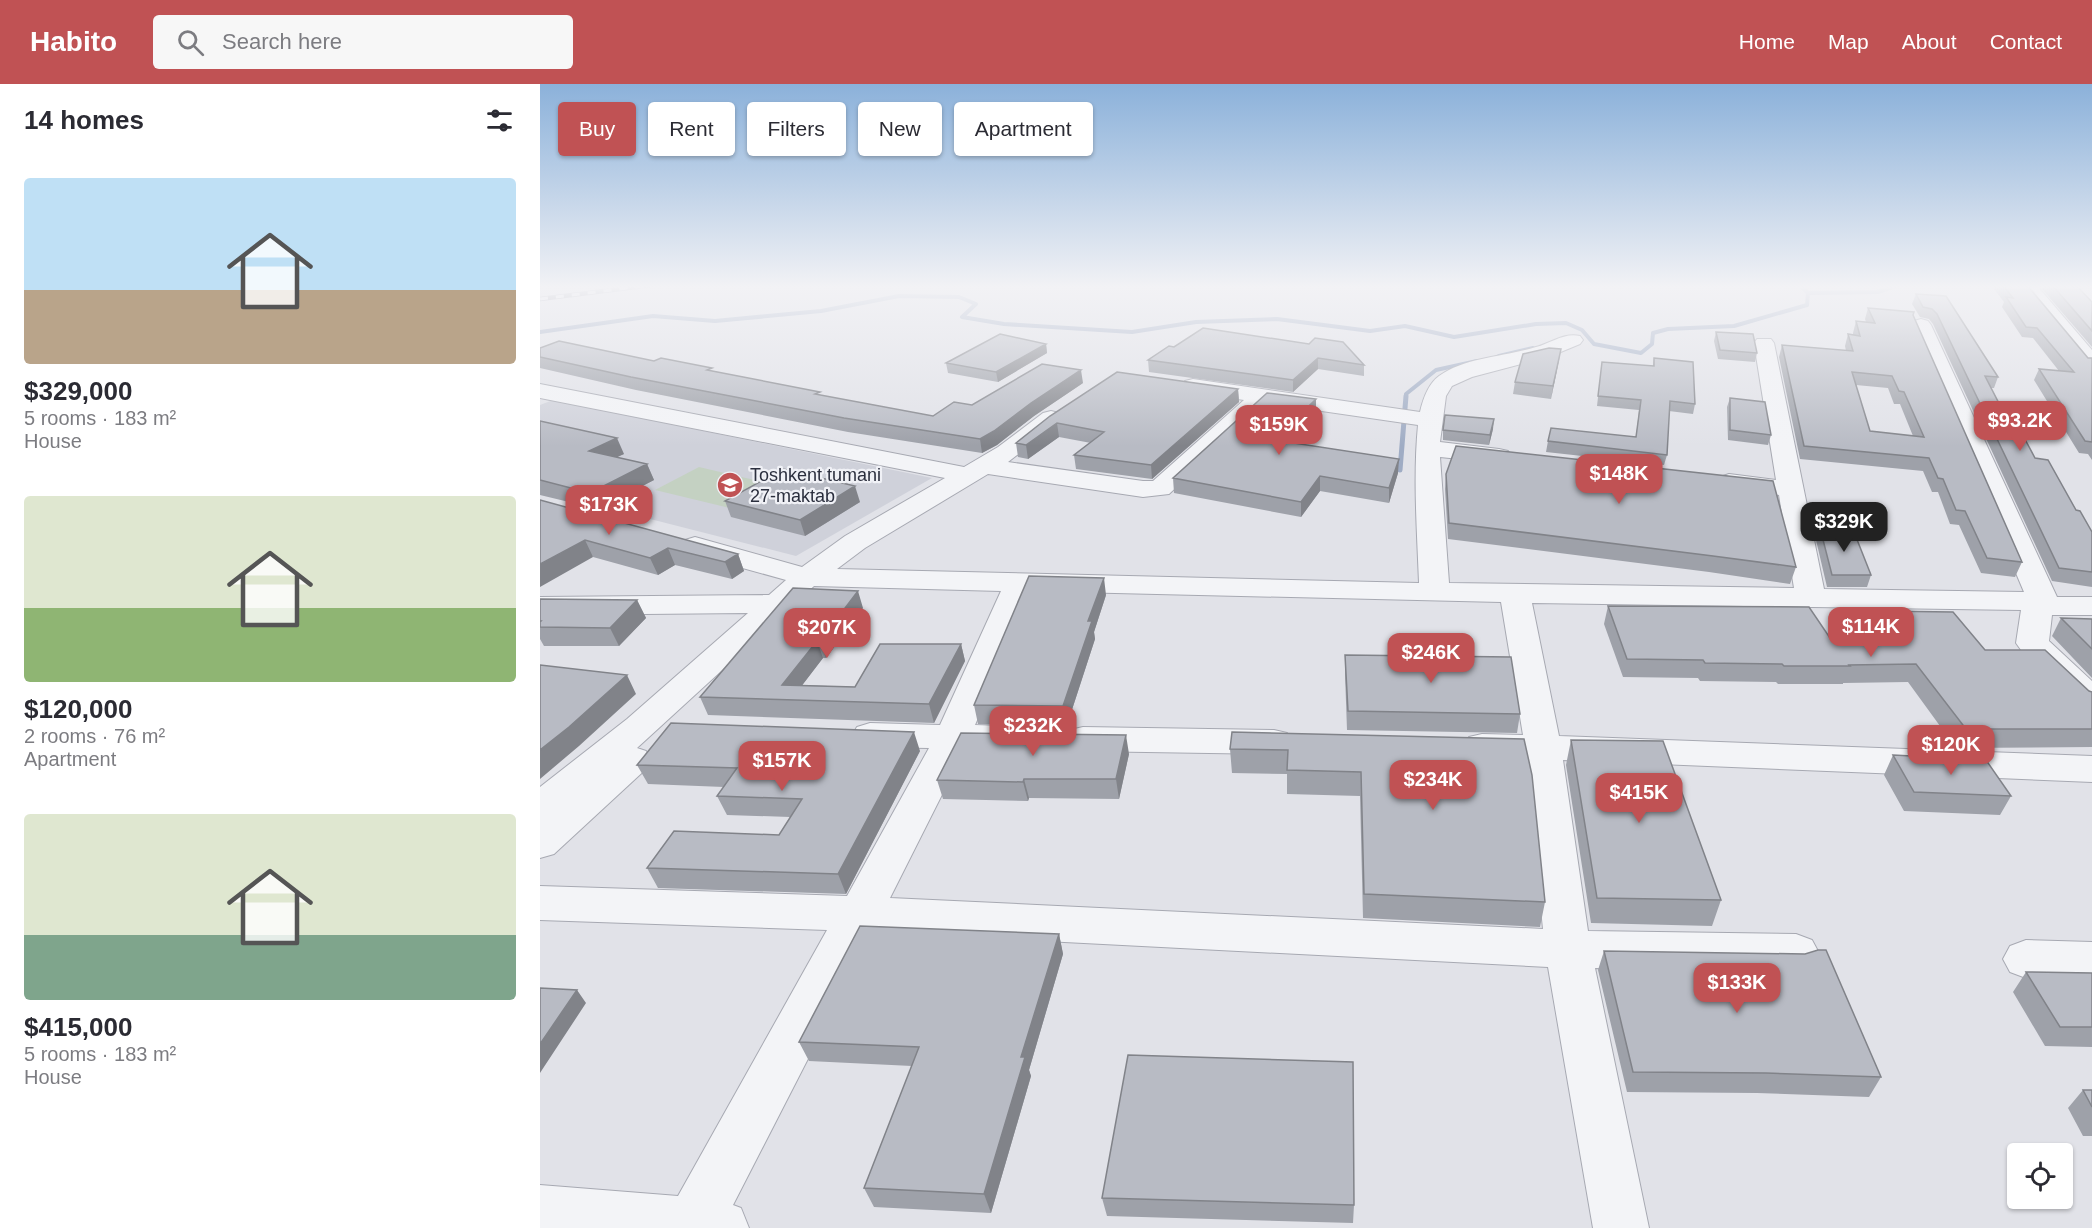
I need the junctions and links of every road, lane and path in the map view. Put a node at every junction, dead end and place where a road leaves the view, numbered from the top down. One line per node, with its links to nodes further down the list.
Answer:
1 (1927, 338): 22 (street)
2 (2071, 338): 5 (street)
3 (1573, 340): 10 (street)
4 (1764, 343): 15 (street)
5 (2092, 363)
6 (1171, 383): 8 (street)
7 (540, 391): 13 (street)
8 (1262, 396): 10 (street); 13 (street)
9 (1070, 405): 13 (street)
10 (1428, 420): 11 (street)
11 (1426, 448): 12 (street); 19 (street)
12 (1521, 459)
13 (976, 470): 17 (street)
14 (1708, 480): 15 (street)
15 (1791, 489): 21 (street)
16 (674, 540): 17 (street)
17 (807, 577): 18 (street); 23 (street)
18 (1020, 582): 19 (street); 29 (street)
19 (1435, 592): 20 (street)
20 (1515, 594): 21 (street); 32 (street)
21 (1811, 598): 22 (street)
22 (2042, 603): 25 (street); 26 (street)
23 (777, 604): 24 (street); 27 (street)
24 (540, 606)
25 (2092, 606)
26 (2092, 700)
27 (666, 728): 34 (street); 35 (street)
28 (836, 734): 29 (street)
29 (952, 738): 30 (street); 37 (street)
30 (1303, 742)
31 (1447, 745): 32 (street)
32 (1543, 747): 33 (street); 38 (street)
33 (2092, 769)
34 (540, 807)
35 (540, 843)
36 (540, 903): 37 (street)
37 (861, 914): 38 (street); 43 (street)
38 (1568, 949): 39 (street); 44 (street)
39 (1796, 953)
40 (2026, 959): 41 (street)
41 (2092, 961)
42 (540, 1213): 43 (street)
43 (701, 1228)
44 (1621, 1228)

